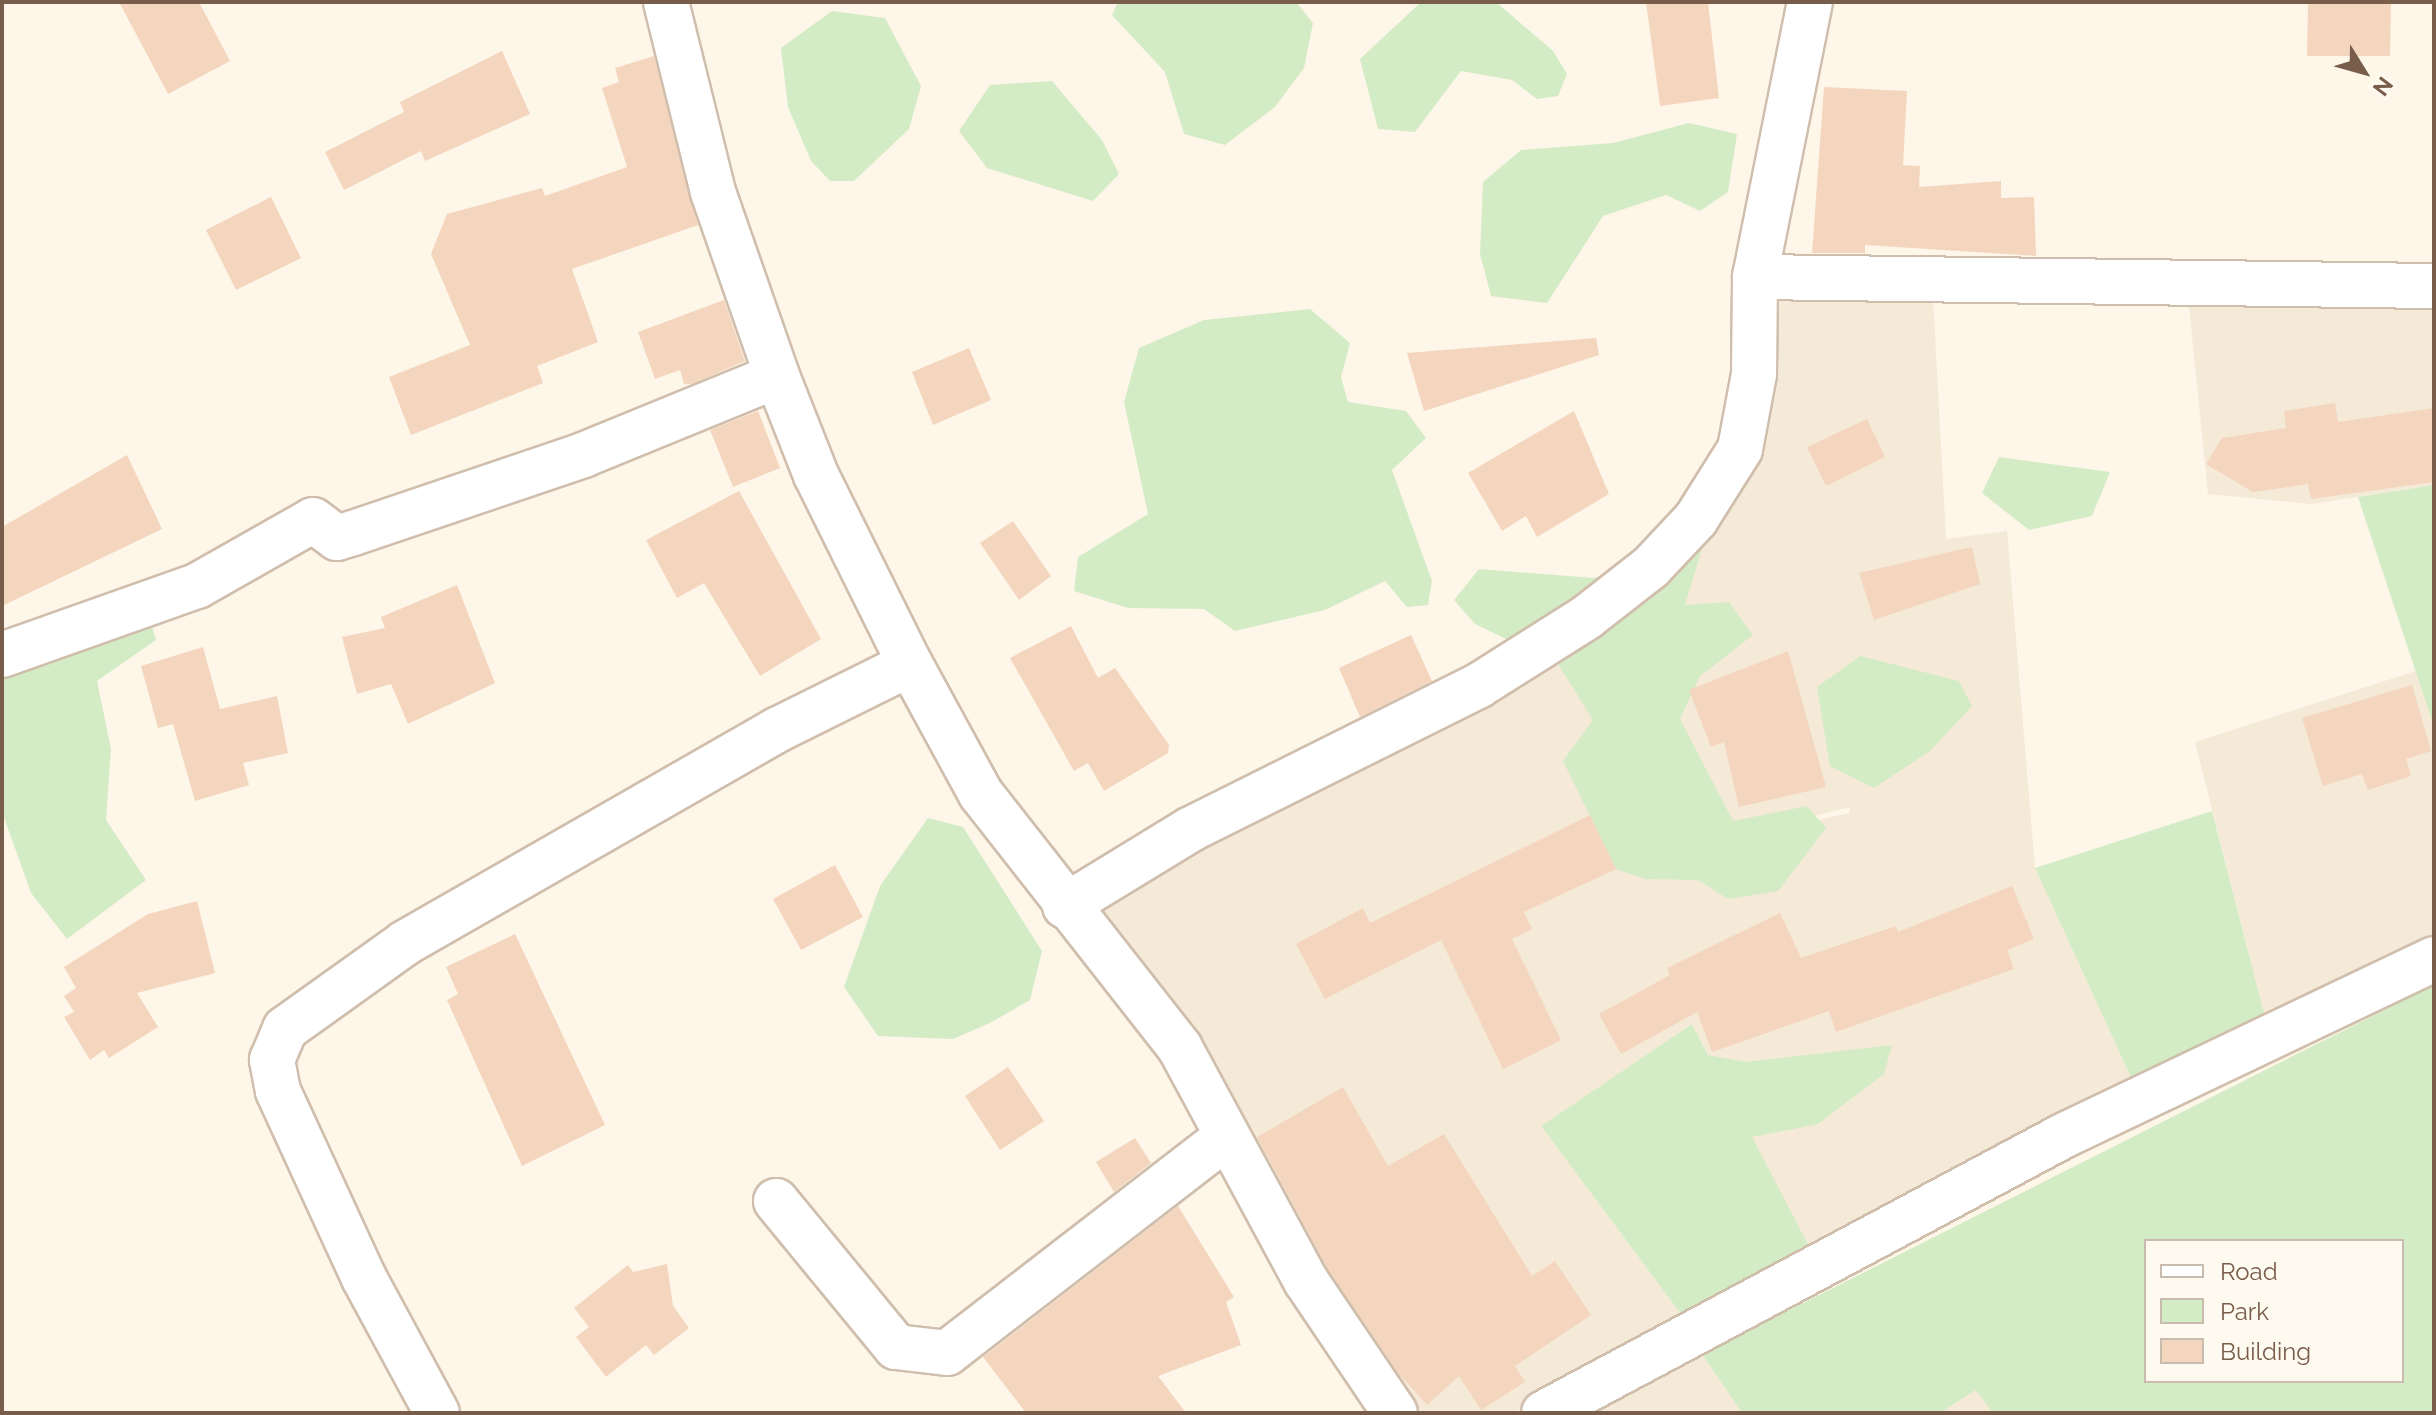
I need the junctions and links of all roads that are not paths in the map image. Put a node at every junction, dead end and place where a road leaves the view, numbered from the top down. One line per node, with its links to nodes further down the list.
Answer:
1 (666, 2): 5 (street)
2 (1810, 2): 3 (street)
3 (1755, 277): 4 (street); 8 (street)
4 (2434, 286)
5 (777, 376): 6 (street); 7 (street)
6 (2, 655)
7 (910, 664): 8 (street); 12 (street)
8 (1065, 906): 10 (street)
9 (2434, 959): 14 (street)
10 (1226, 1137): 11 (street); 13 (street)
11 (776, 1201)
12 (437, 1413)
13 (1395, 1413)
14 (1544, 1413)

